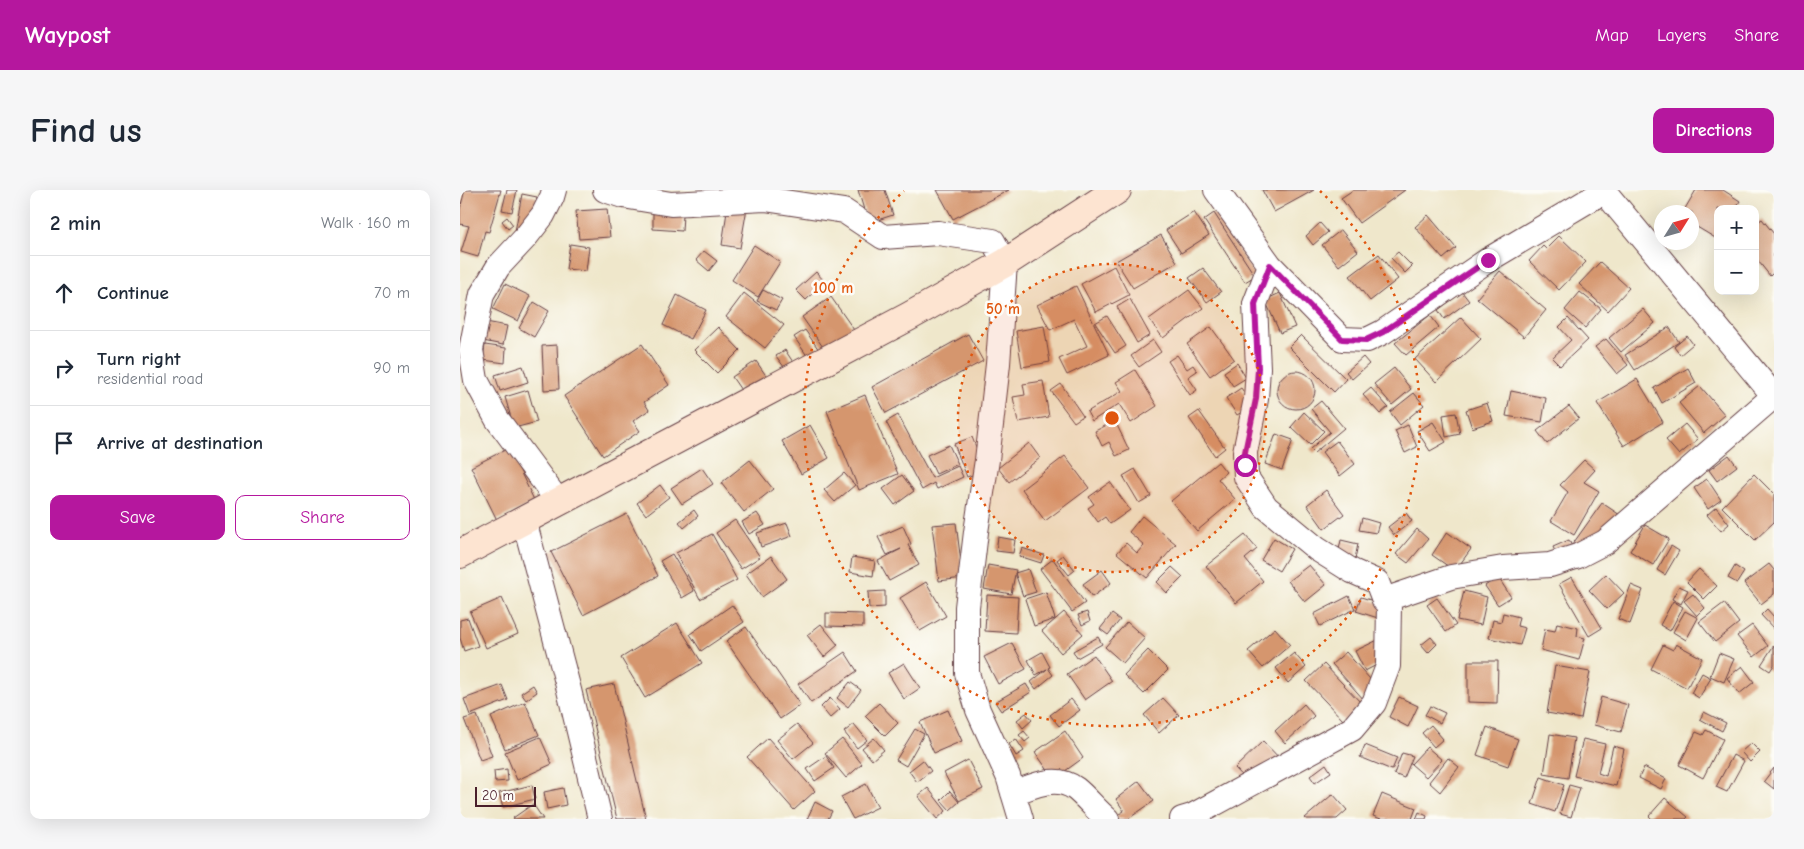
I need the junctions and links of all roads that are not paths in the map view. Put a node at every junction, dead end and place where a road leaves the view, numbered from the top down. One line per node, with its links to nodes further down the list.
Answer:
1 (554, 190): 13 (street)
2 (605, 190): 7 (street)
3 (1117, 190): 8 (main road)
4 (1122, 190): 8 (street)
5 (1216, 190): 10 (street)
6 (1605, 190): 10 (street); 11 (street)
7 (765, 194): 9 (street)
8 (1088, 209): 9 (main road); 12 (street)
9 (1005, 263): 12 (main road); 17 (street)
10 (1270, 265): 16 (street)
11 (1774, 396): 16 (street)
12 (725, 414): 13 (main road)
13 (558, 502): 14 (main road)
14 (524, 520): 15 (main road); 18 (street)
15 (460, 554)
16 (1384, 600): 21 (street)
17 (1013, 793): 19 (street); 20 (street)
18 (600, 819)
19 (1021, 819)
20 (1107, 819)
21 (1182, 819)

